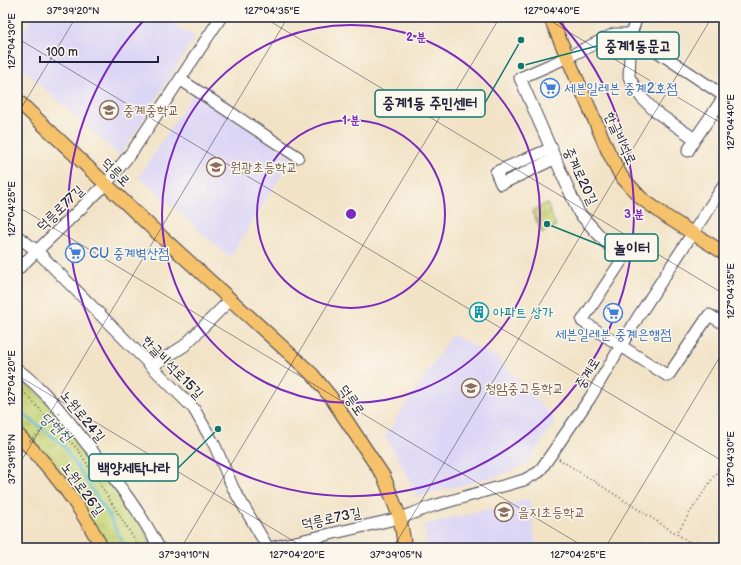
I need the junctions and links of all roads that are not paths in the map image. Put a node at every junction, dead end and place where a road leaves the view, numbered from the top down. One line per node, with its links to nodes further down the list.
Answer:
1 (221, 17): 6 (street, 덕릉로77길)
2 (550, 17): 5 (main road, 한글비석로)
3 (637, 17): 4 (street)
4 (631, 34): 5 (street); 7 (street); 9 (street)
5 (568, 57): 14 (main road, 한글비석로); 21 (street, 중계로20길)
6 (181, 80): 11 (street); 12 (street, 덕릉로77길)
7 (724, 97): 9 (street)
8 (17, 100): 12 (main road, 덕릉로)
9 (695, 139): 10 (street)
10 (688, 151)
11 (298, 157)
12 (106, 184): 16 (street, 덕릉로77길); 19 (main road, 덕릉로)
13 (724, 186): 14 (street, 중계로)
14 (694, 233): 17 (main road, 한글비석로); 21 (street, 중계로)
15 (17, 236): 16 (street, 한글비석로15길)
16 (37, 251): 18 (street, 덕릉로77길); 22 (street, 한글비석로15길)
17 (724, 253)
18 (17, 270)
19 (230, 300): 22 (street); 25 (main road, 덕릉로)
20 (724, 324): 21 (street)
21 (621, 346): 25 (street, 중계로)
22 (152, 366): 28 (street, 한글비석로15길)
23 (17, 369): 27 (street, 노원로24길)
24 (17, 434): 26 (main road, 노원로26길)
25 (400, 518): 28 (street, 덕릉로73길); 29 (main road, 덕릉로)
26 (102, 548)
27 (159, 548)
28 (269, 548)
29 (405, 548)

